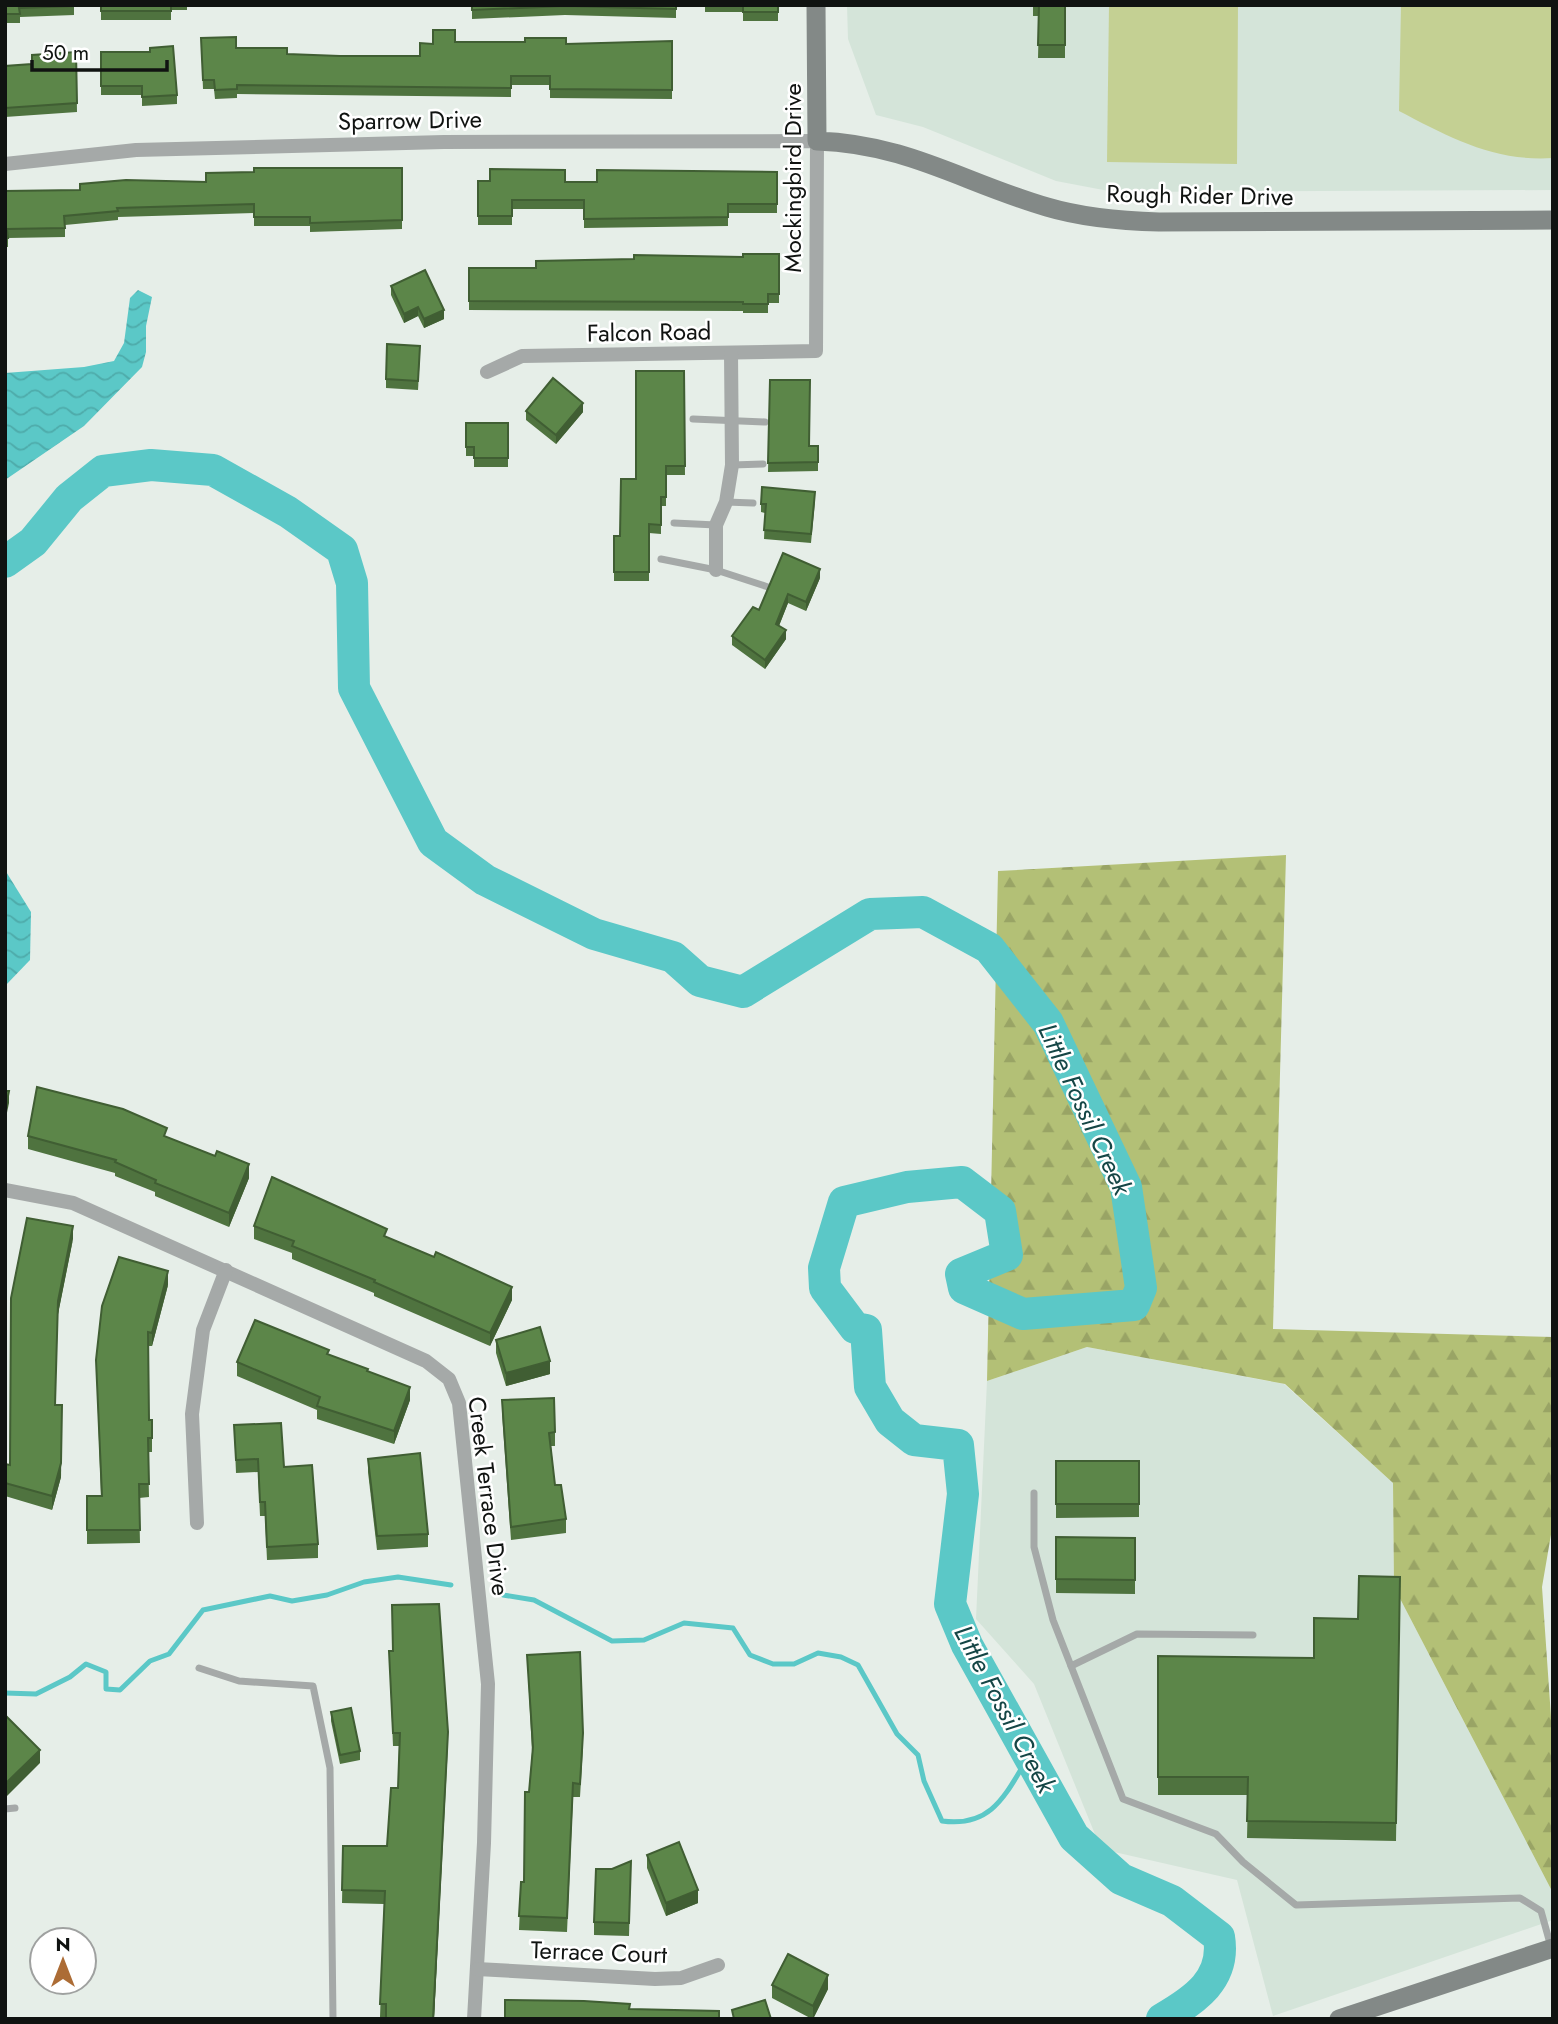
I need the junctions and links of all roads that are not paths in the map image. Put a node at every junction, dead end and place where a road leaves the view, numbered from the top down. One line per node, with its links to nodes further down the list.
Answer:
1 (816, 5): 2 (street, Mockingbird Drive)
2 (817, 141): 3 (street, Sparrow Drive); 4 (street, Rough Rider Drive); 5 (street, Mockingbird Drive)
3 (5, 164)
4 (1553, 220)
5 (816, 351): 6 (street, Falcon Road)
6 (731, 353): 7 (street, Falcon Road); 9 (street)
7 (487, 372)
8 (693, 419): 9 (lane)
9 (733, 421): 10 (lane); 12 (street)
10 (765, 422)
11 (763, 464): 12 (lane)
12 (732, 465): 13 (street)
13 (726, 502): 14 (lane); 16 (street)
14 (753, 503)
15 (674, 523): 16 (lane)
16 (716, 525): 18 (street)
17 (661, 559): 18 (lane)
18 (716, 570): 19 (lane)
19 (768, 587)
20 (5, 1190): 21 (street, Creek Terrace Drive)
21 (226, 1270): 23 (street); 31 (street, Creek Terrace Drive)
22 (1034, 1493): 25 (lane)
23 (197, 1523)
24 (1253, 1635): 25 (lane)
25 (1072, 1666): 29 (lane)
26 (199, 1668): 32 (lane)
27 (15, 1808): 28 (lane)
28 (5, 1809)
29 (1552, 1948): 34 (street)
30 (718, 1965): 31 (street, Terrace Court)
31 (477, 1969): 33 (street, Creek Terrace Drive)
32 (333, 2019)
33 (474, 2019)
34 (1339, 2019)

